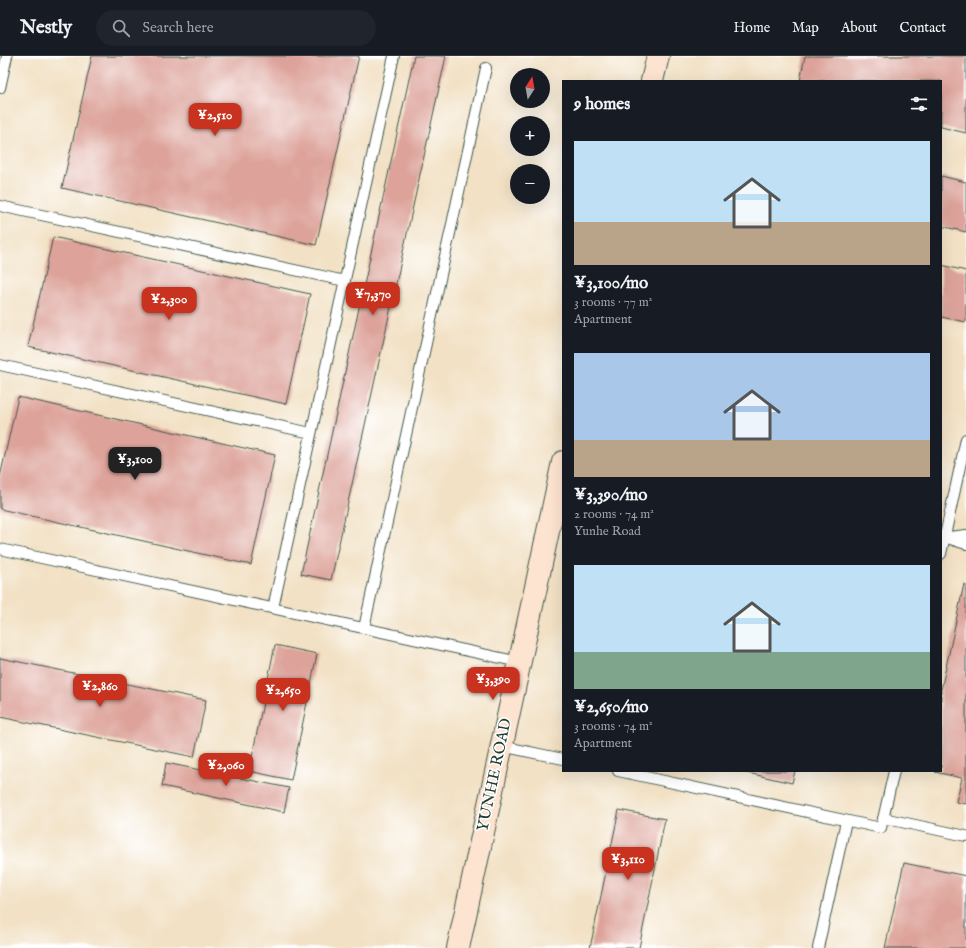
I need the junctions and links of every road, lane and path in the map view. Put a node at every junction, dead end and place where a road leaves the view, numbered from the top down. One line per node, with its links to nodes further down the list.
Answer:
1 (6, 56): 6 (lane)
2 (394, 56): 8 (lane)
3 (658, 56): 5 (main road)
4 (486, 68): 18 (lane)
5 (652, 80)
6 (0, 88)
7 (0, 206): 8 (lane)
8 (345, 281): 10 (lane)
9 (0, 365): 10 (lane)
10 (312, 433): 17 (lane)
11 (966, 440): 14 (lane)
12 (562, 467): 19 (main road, YUNHE ROAD)
13 (966, 535): 14 (lane)
14 (943, 537): 15 (lane)
15 (966, 544)
16 (0, 549): 17 (lane)
17 (273, 608): 18 (lane)
18 (364, 628): 19 (lane)
19 (519, 662): 20 (main road, YUNHE ROAD)
20 (501, 746): 21 (lane); 27 (main road, YUNHE ROAD)
21 (562, 759)
22 (623, 772): 25 (lane)
23 (894, 772): 24 (lane)
24 (884, 818): 25 (lane); 26 (lane)
25 (846, 821): 28 (lane)
26 (966, 836)
27 (458, 948)
28 (818, 948)

